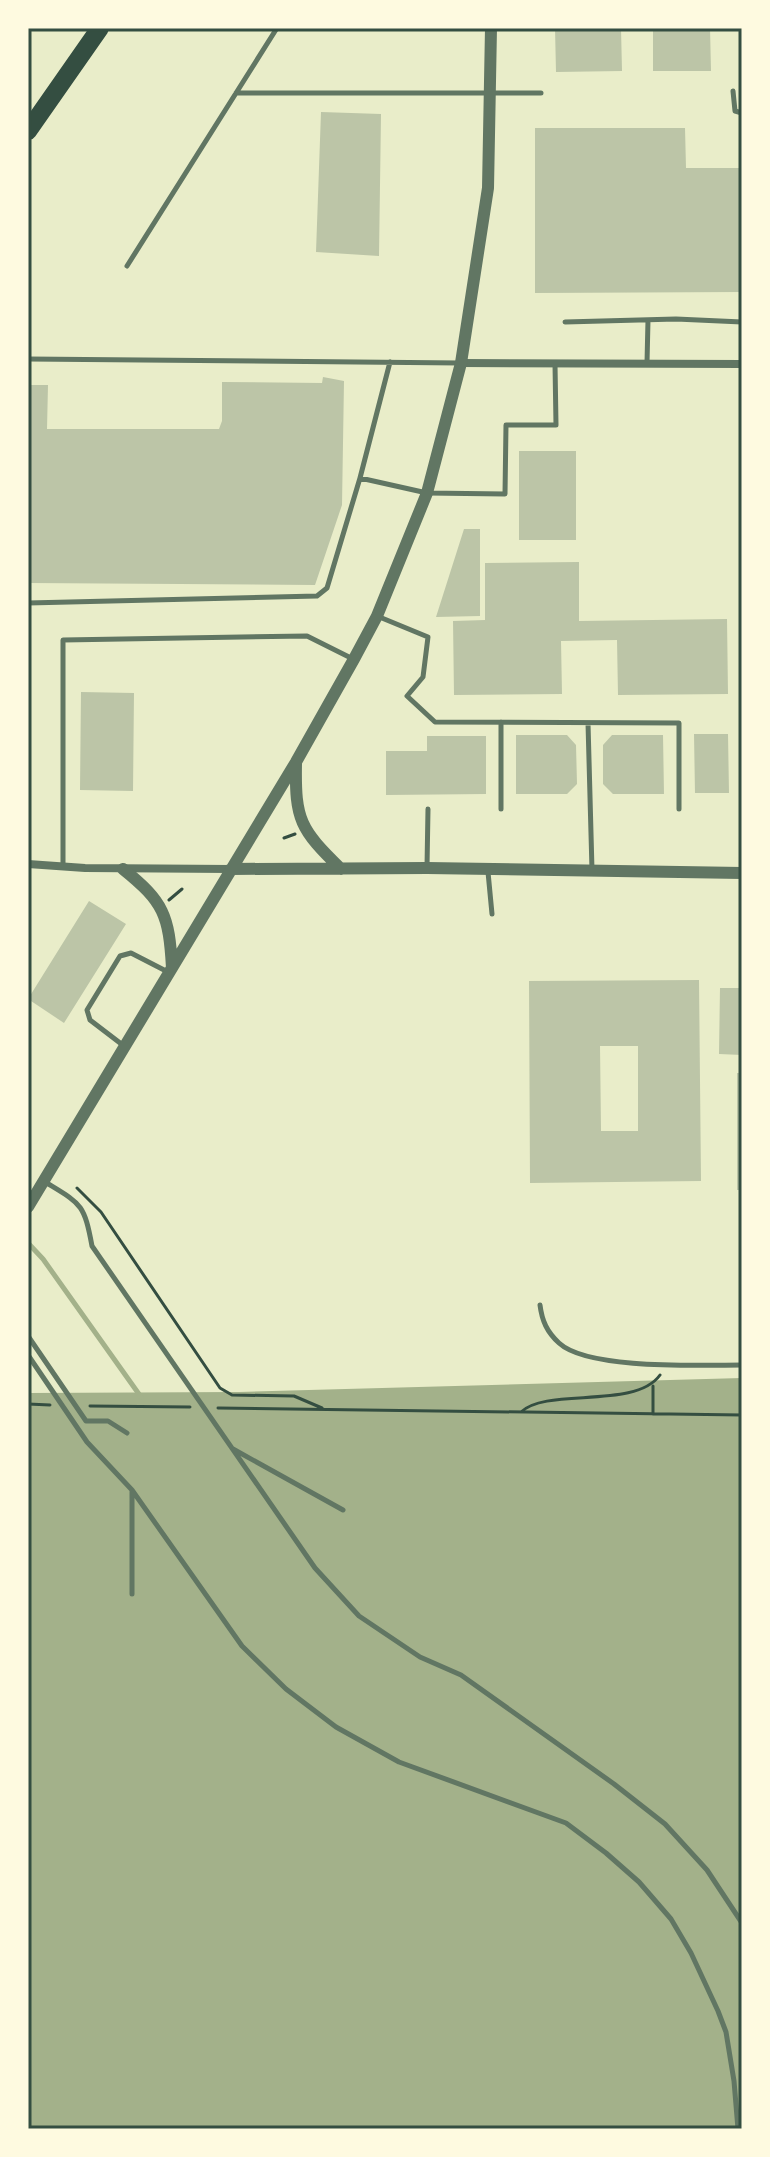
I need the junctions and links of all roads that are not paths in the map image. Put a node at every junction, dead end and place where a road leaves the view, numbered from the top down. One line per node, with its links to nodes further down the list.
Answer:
1 (100, 28): 9 (highway)
2 (277, 28): 5 (lane)
3 (491, 28): 7 (street)
4 (733, 91): 8 (lane)
5 (236, 93): 7 (lane); 10 (lane)
6 (541, 93): 7 (lane)
7 (490, 94): 16 (street)
8 (742, 113)
9 (28, 131)
10 (127, 266)
11 (648, 320): 12 (lane); 13 (lane); 18 (lane)
12 (565, 322)
13 (742, 322)
14 (28, 359): 15 (lane)
15 (390, 362): 16 (lane); 20 (lane)
16 (461, 363): 17 (street); 21 (street)
17 (555, 364): 18 (street); 21 (lane)
18 (647, 364): 19 (street)
19 (742, 364)
20 (360, 478): 21 (lane); 22 (lane)
21 (427, 493): 23 (street)
22 (28, 603)
23 (377, 616): 24 (street); 25 (lane)
24 (354, 659): 27 (street); 32 (lane)
25 (501, 722): 26 (lane); 29 (lane)
26 (588, 723): 30 (lane); 38 (lane)
27 (296, 762): 35 (street); 36 (street)
28 (428, 809): 33 (lane)
29 (501, 809)
30 (679, 809)
31 (28, 864): 32 (street)
32 (63, 867): 34 (street)
33 (427, 868): 36 (street); 37 (street)
34 (123, 869): 35 (street); 41 (street)
35 (231, 869): 36 (street); 41 (street)
36 (341, 869)
37 (488, 871): 38 (street); 40 (lane)
38 (592, 872): 39 (street)
39 (742, 873)
40 (492, 914)
41 (171, 970): 42 (street); 42 (lane)
42 (124, 1047): 43 (street)
43 (43, 1182): 44 (street); 50 (lane)
44 (28, 1207)
45 (540, 1305): 48 (lane)
46 (28, 1336): 49 (lane)
47 (28, 1355): 51 (lane)
48 (742, 1365)
49 (127, 1433)
50 (232, 1449): 52 (lane); 54 (lane)
51 (132, 1490): 53 (lane); 55 (lane)
52 (343, 1510)
53 (132, 1594)
54 (742, 1923)
55 (738, 2129)

